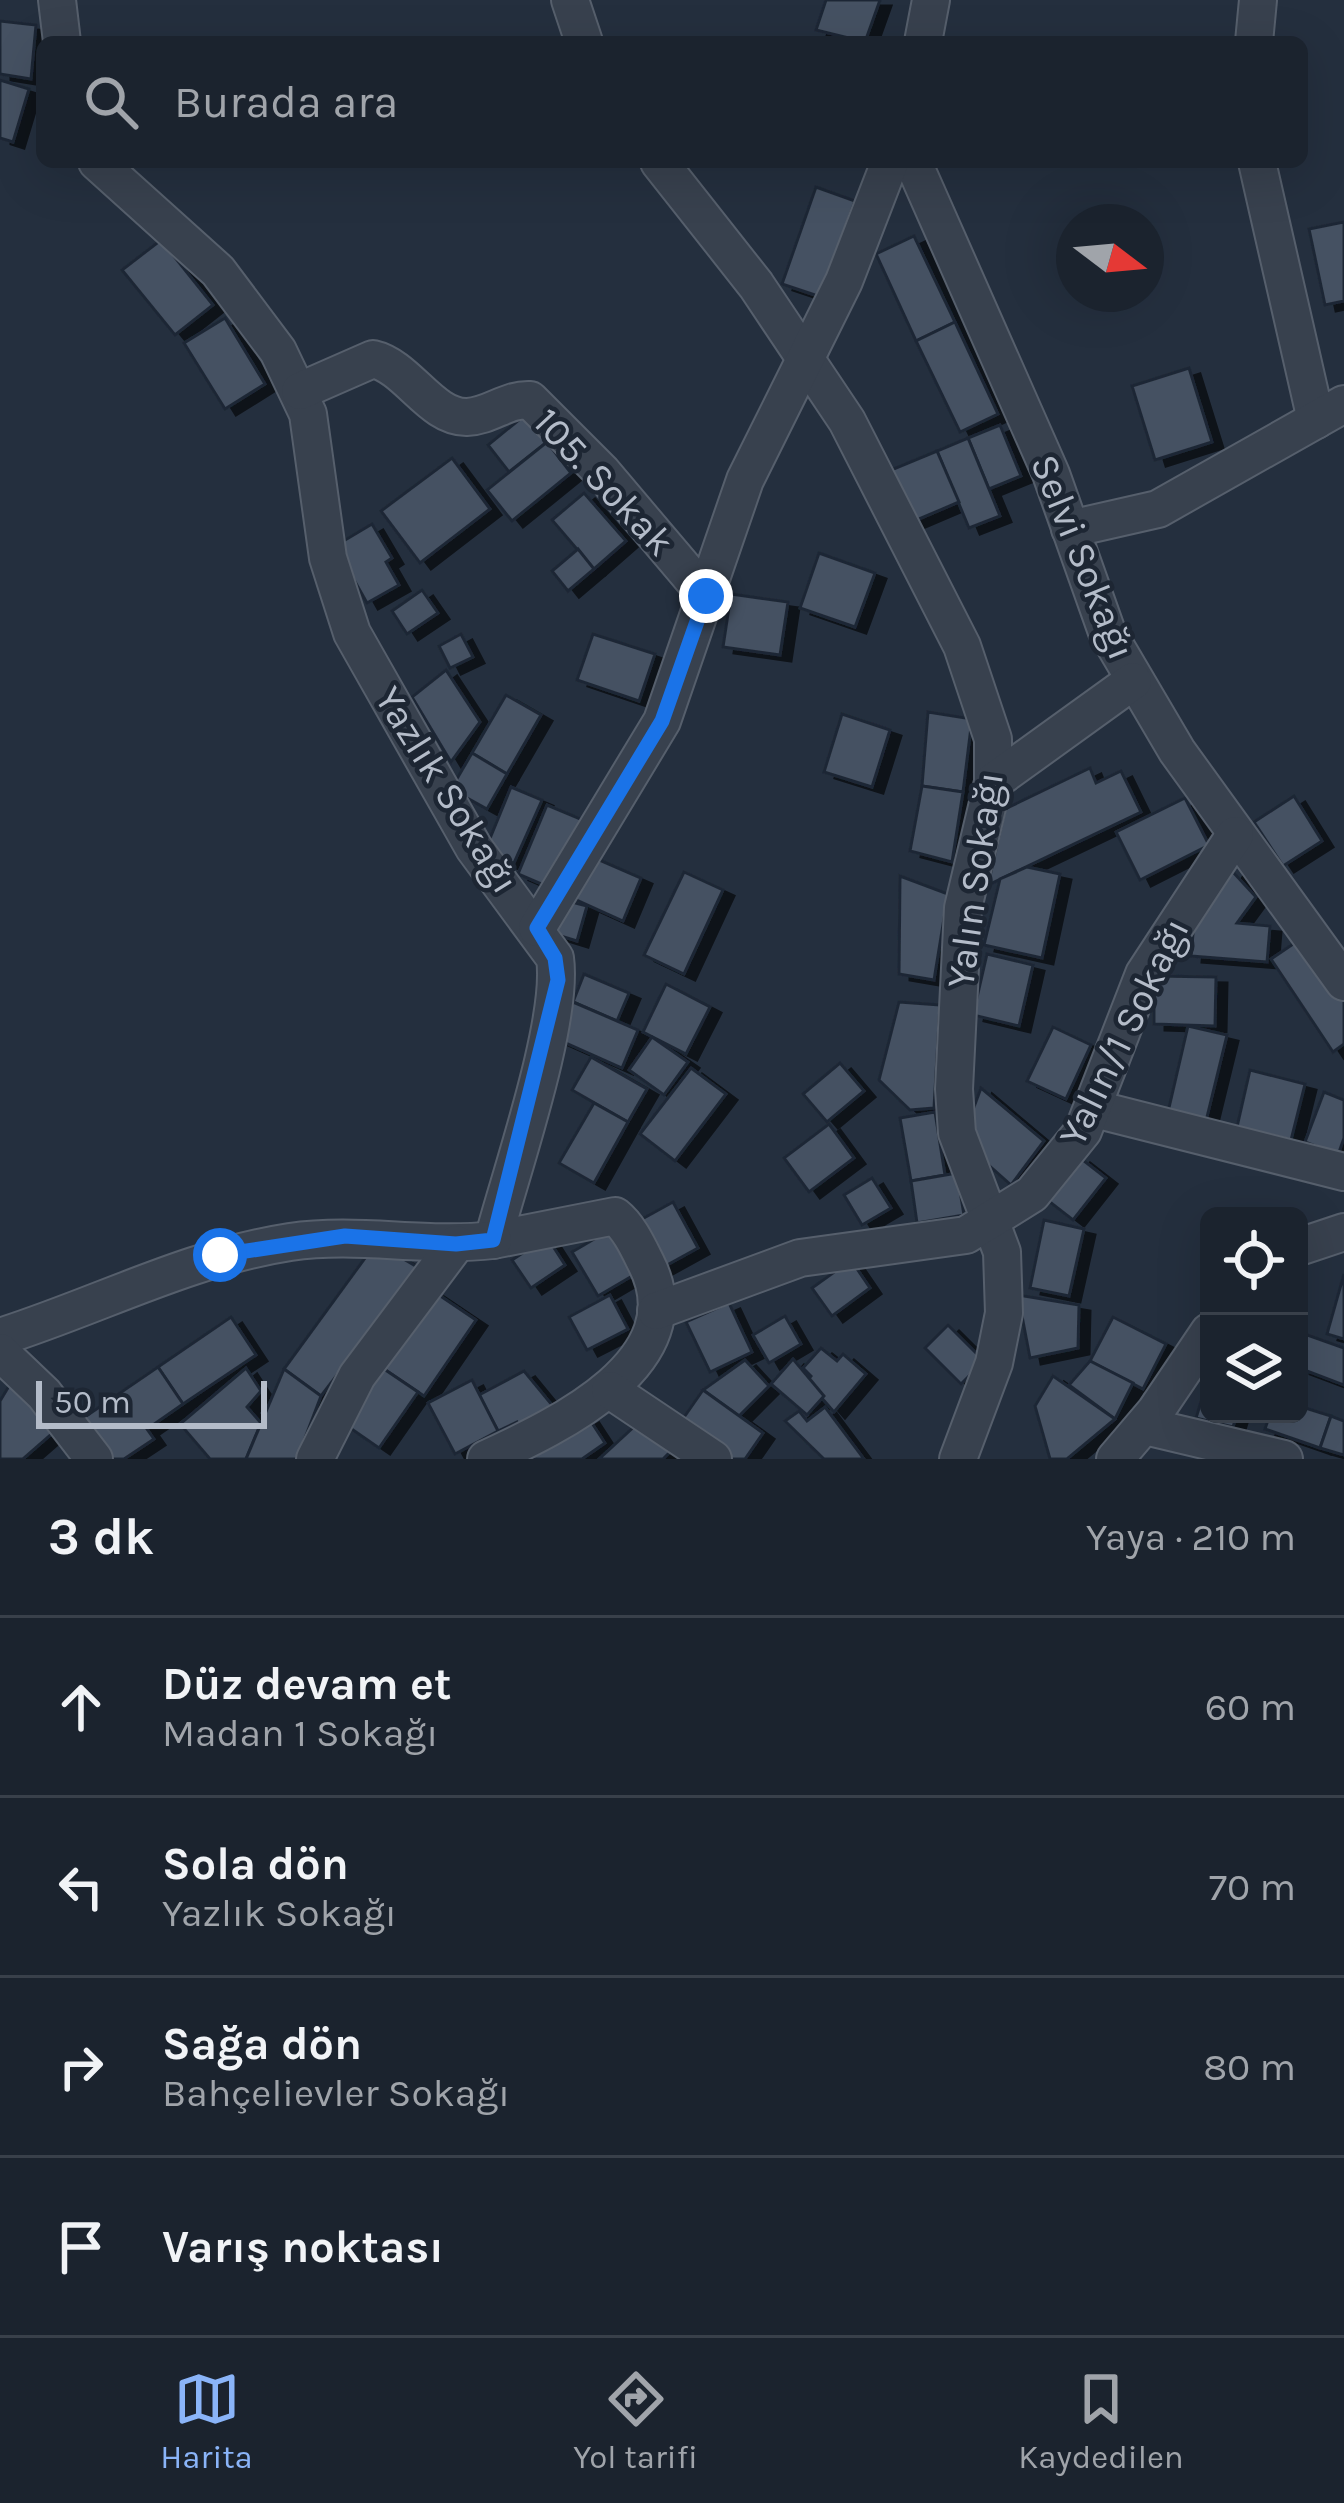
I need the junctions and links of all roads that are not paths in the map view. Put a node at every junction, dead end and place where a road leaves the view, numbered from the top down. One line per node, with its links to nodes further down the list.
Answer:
1 (57, 0): 5 (street)
2 (570, 0): 6 (street)
3 (931, 0): 7 (street)
4 (1258, 0): 8 (street)
5 (61, 36)
6 (582, 36)
7 (924, 36)
8 (1255, 36)
9 (104, 168): 15 (street, Yazlık Sokağı)
10 (664, 168): 14 (street, Yalın Sokağı)
11 (888, 168): 14 (street)
12 (916, 168): 17 (street, Selvi Sokağı)
13 (1259, 168): 16 (street)
14 (807, 357): 18 (street); 20 (street, Yalın Sokağı)
15 (300, 391): 18 (street, 105. Sokak); 22 (street, Yazlık Sokağı)
16 (1330, 412): 17 (street)
17 (1070, 529): 19 (street, Selvi Sokağı)
18 (706, 596): 22 (street)
19 (1133, 681): 20 (street); 21 (street, Selvi Sokağı)
20 (993, 782): 26 (street, Yalın Sokağı)
21 (1235, 835): 23 (street, Selvi Sokağı); 24 (street, Yalın/1 Sokağı)
22 (537, 928): 28 (street, Yazlık Sokağı)
23 (1344, 982)
24 (1095, 1109): 25 (street); 26 (street, Yalın/1 Sokağı)
25 (1344, 1172)
26 (993, 1222): 31 (street, Yalın/1 Sokağı); 41 (street, Yalın Sokağı)
27 (1344, 1232): 30 (street)
28 (493, 1240): 29 (street); 31 (street)
29 (456, 1244): 32 (street); 38 (street)
30 (1308, 1244)
31 (656, 1311): 35 (street)
32 (0, 1337)
33 (1200, 1345): 36 (street)
34 (0, 1352): 37 (street)
35 (610, 1390): 39 (street); 40 (street)
36 (1144, 1426): 42 (street); 43 (street)
37 (94, 1459)
38 (315, 1459)
39 (487, 1459)
40 (713, 1459)
41 (958, 1459)
42 (1115, 1459)
43 (1284, 1459)

